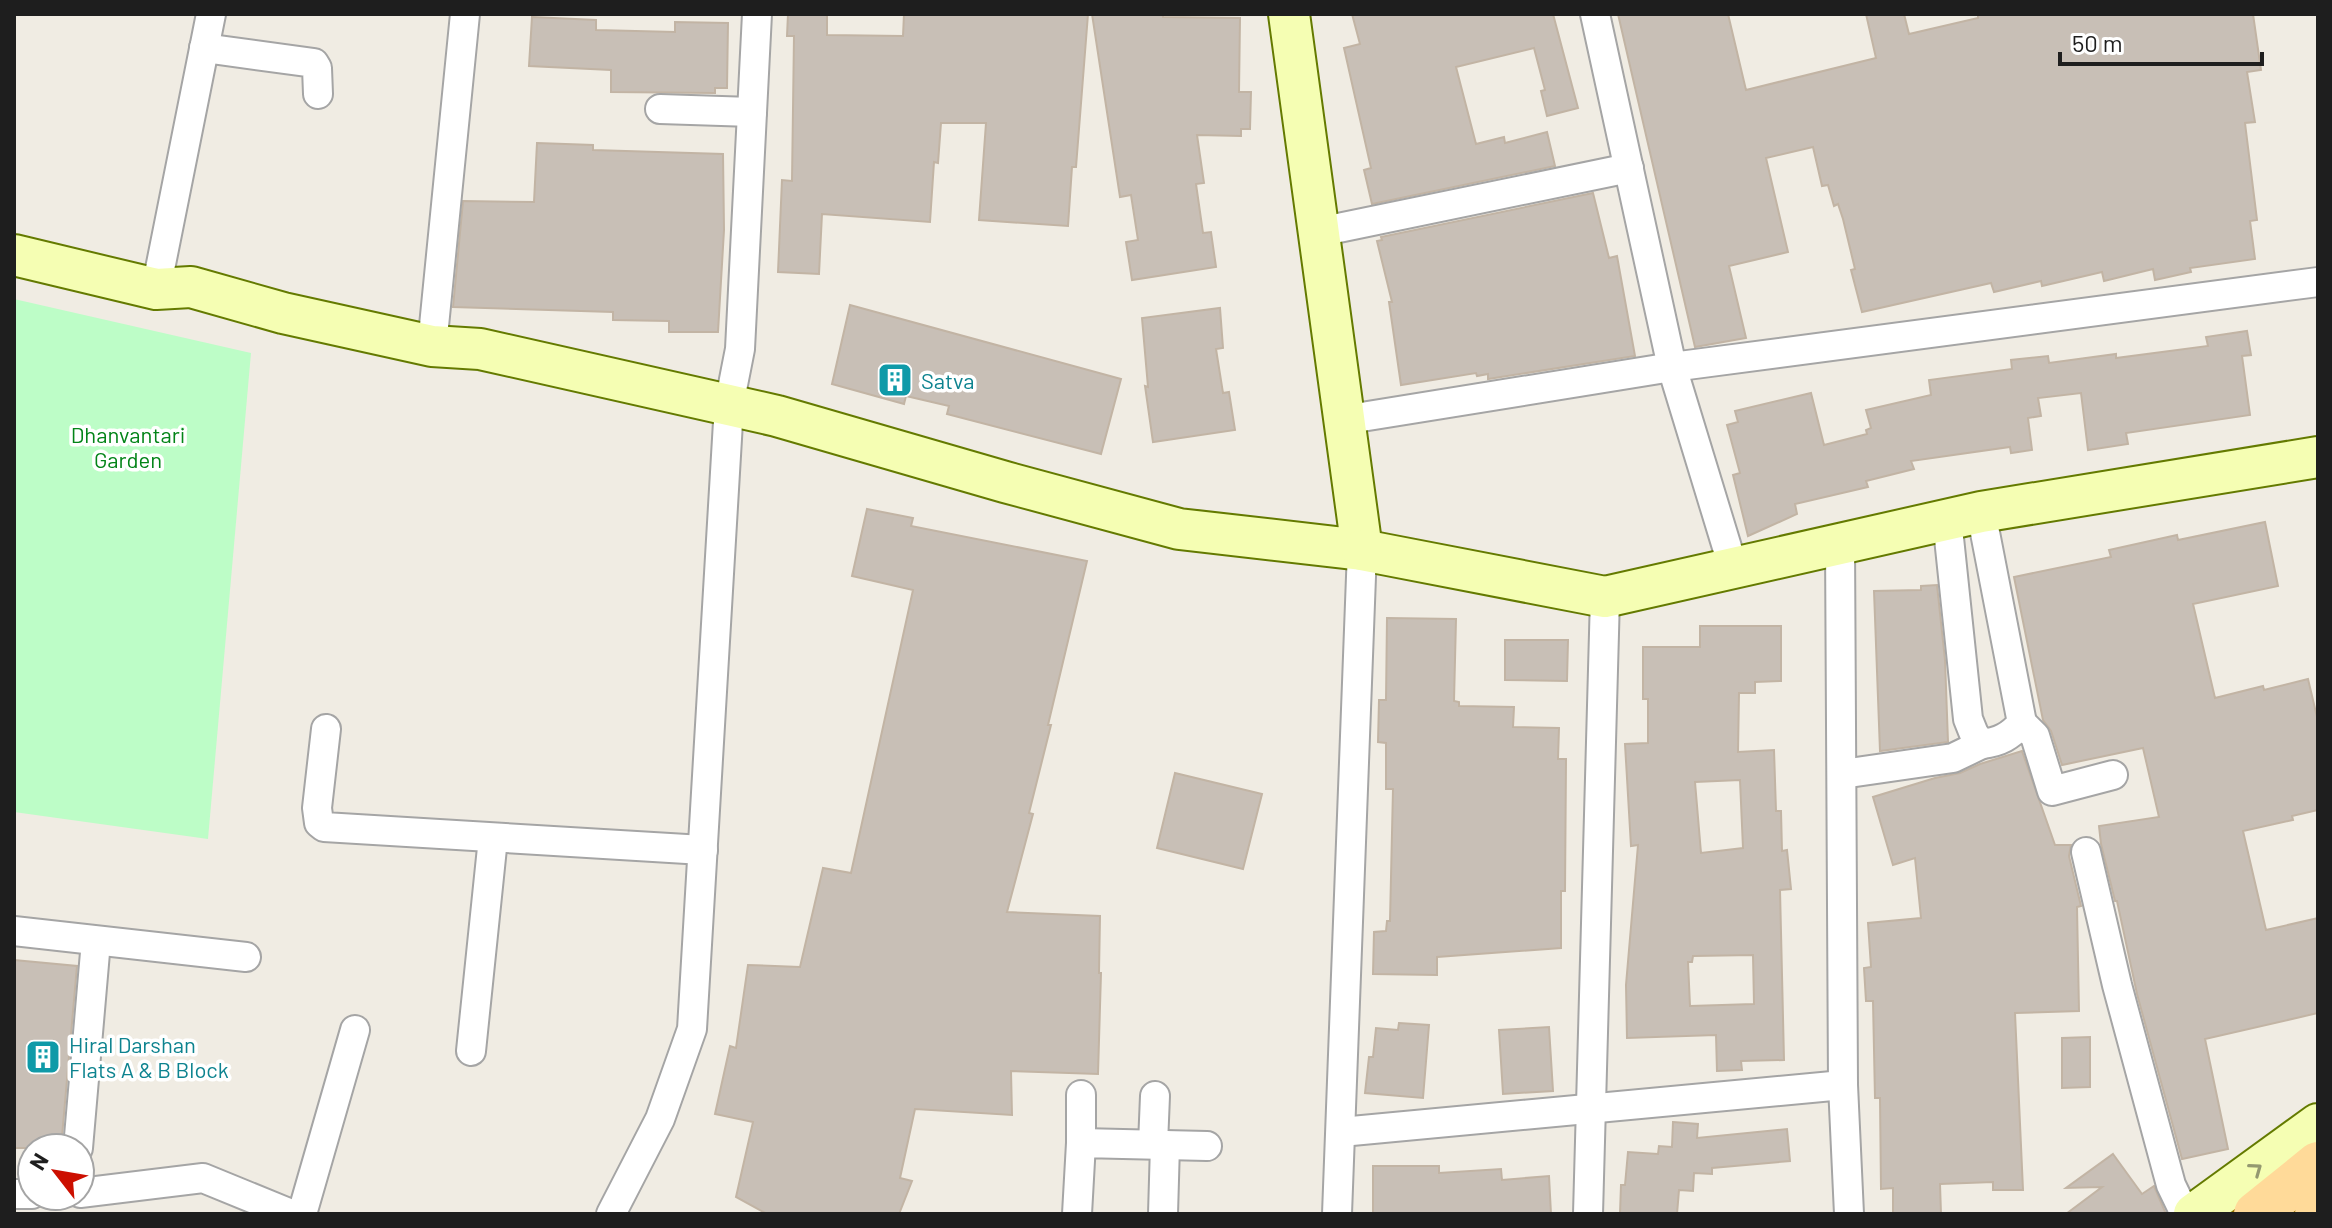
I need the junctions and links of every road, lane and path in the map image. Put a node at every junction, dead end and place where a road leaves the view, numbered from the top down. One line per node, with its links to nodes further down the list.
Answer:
1 (211, 14): 6 (street)
2 (465, 14): 15 (street)
3 (757, 14): 9 (street)
4 (1289, 14): 11 (street)
5 (1595, 14): 10 (street)
6 (204, 48): 7 (street); 14 (street)
7 (318, 94)
8 (660, 109): 9 (street)
9 (752, 112): 17 (street)
10 (1629, 168): 11 (street); 16 (street)
11 (1319, 232): 18 (street)
12 (14, 255): 14 (street)
13 (2318, 282): 16 (street)
14 (156, 289): 15 (street)
15 (432, 346): 17 (street)
16 (1672, 367): 18 (street); 23 (street)
17 (729, 405): 22 (street); 33 (street)
18 (1343, 420): 22 (street)
19 (2318, 457): 20 (street)
20 (1964, 516): 21 (street); 24 (street); 26 (street)
21 (1840, 542): 23 (street); 30 (street)
22 (1362, 550): 25 (street); 46 (street)
23 (1733, 567): 25 (street)
24 (1997, 595): 26 (street); 27 (street)
25 (1605, 597): 43 (street)
26 (1956, 600): 29 (street)
27 (2022, 723): 29 (street); 31 (street)
28 (326, 729): 32 (street)
29 (1982, 744): 30 (street)
30 (1842, 774): 40 (street)
31 (2113, 775)
32 (493, 838): 33 (street); 39 (street)
33 (703, 850): 54 (street)
34 (2086, 852): 60 (street)
35 (14, 931): 36 (street)
36 (96, 941): 37 (street); 45 (street)
37 (246, 957)
38 (355, 1030): 53 (street)
39 (471, 1051)
40 (1843, 1085): 43 (street); 59 (street)
41 (1081, 1095): 47 (street)
42 (1155, 1096): 48 (street)
43 (1591, 1110): 46 (street); 58 (street)
44 (2318, 1124): 61 (street, one-way to 44)
45 (79, 1132)
46 (1341, 1132): 57 (street)
47 (1081, 1143): 48 (street); 55 (street)
48 (1159, 1144): 49 (street); 56 (street)
49 (1207, 1146)
50 (2318, 1164): 62 (main road)
51 (96, 1191): 52 (street)
52 (291, 1214)
53 (302, 1214)
54 (611, 1214)
55 (1077, 1214)
56 (1163, 1214)
57 (1337, 1214)
58 (1588, 1214)
59 (1849, 1214)
60 (2185, 1214)
61 (2194, 1214)
62 (2256, 1214)

